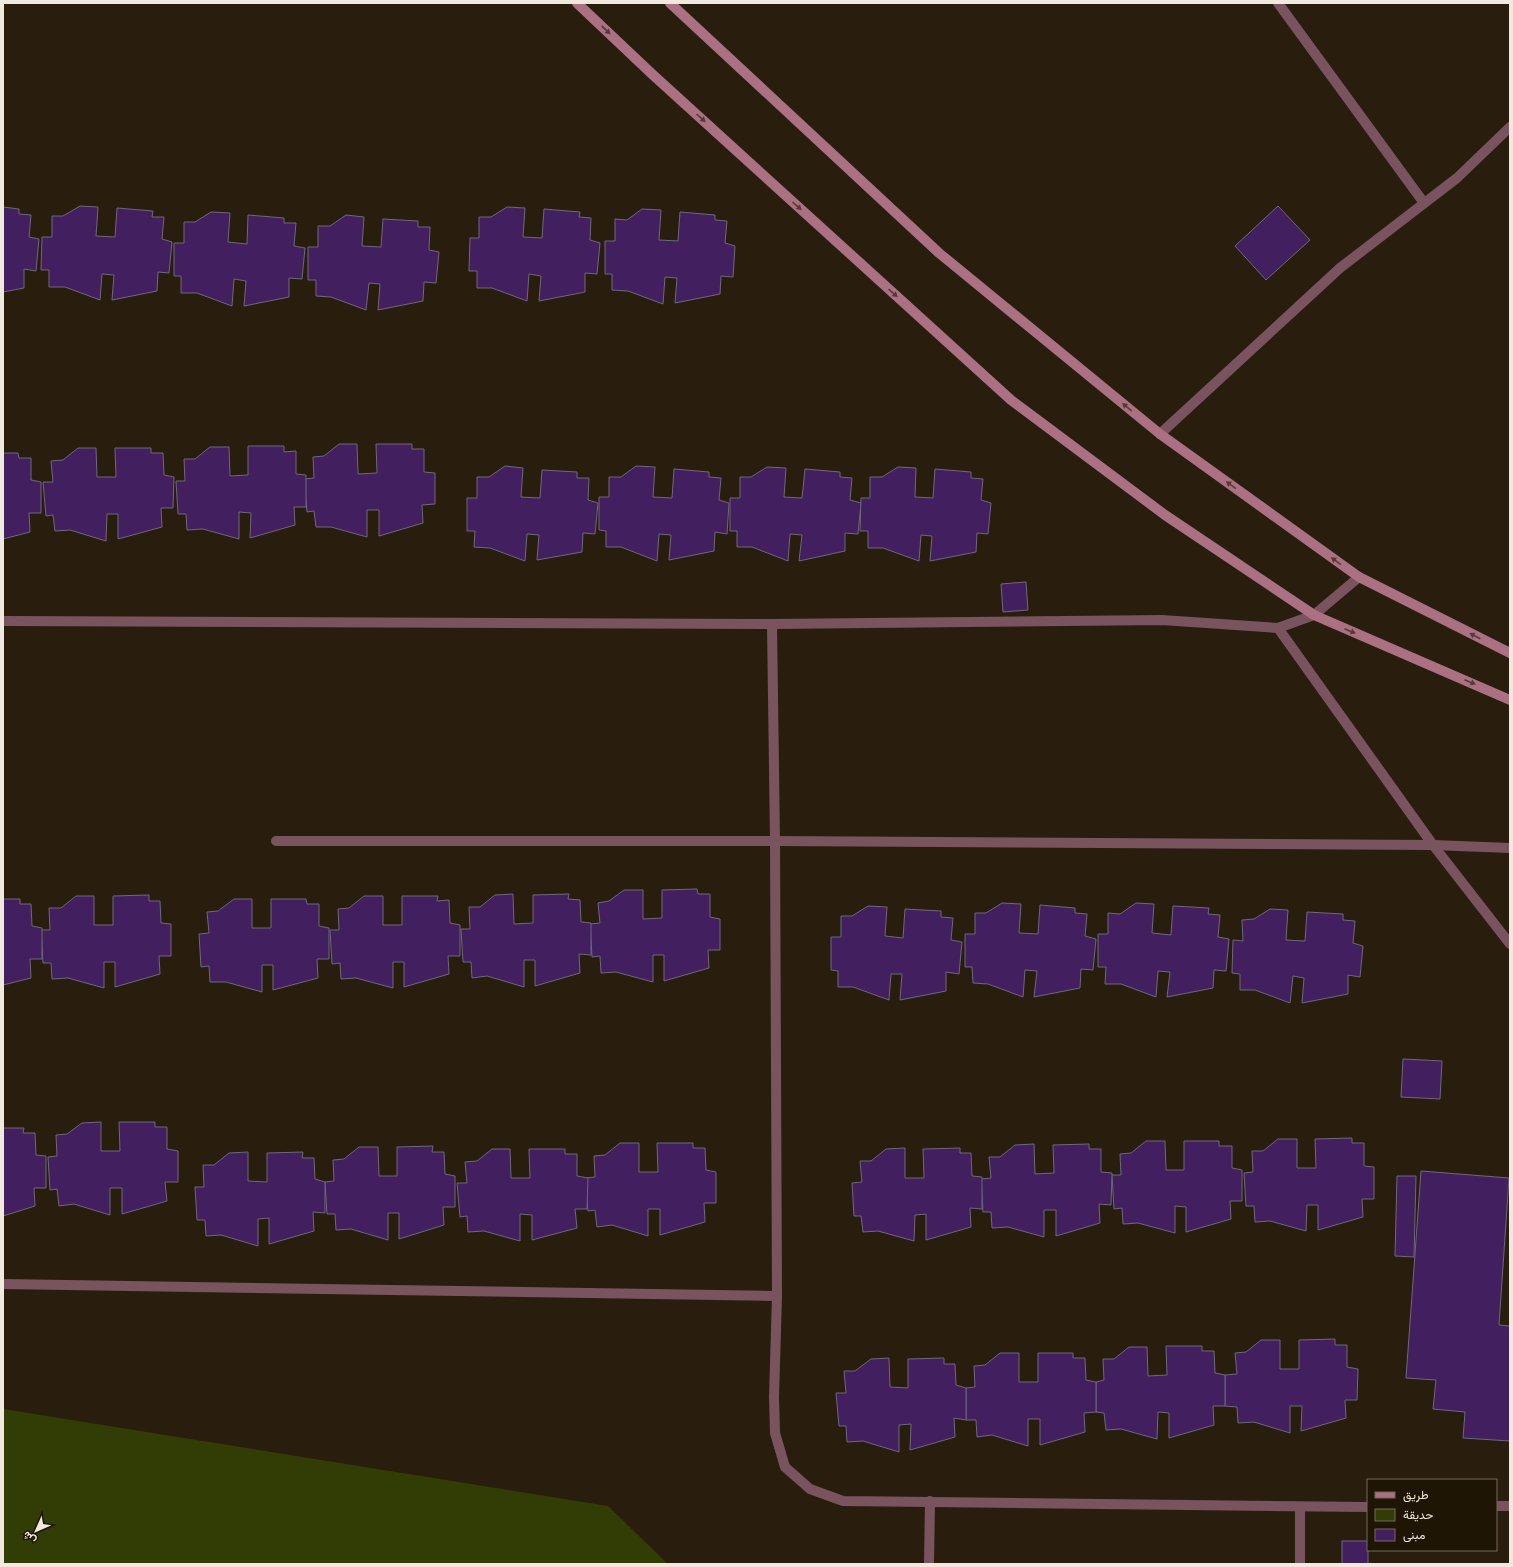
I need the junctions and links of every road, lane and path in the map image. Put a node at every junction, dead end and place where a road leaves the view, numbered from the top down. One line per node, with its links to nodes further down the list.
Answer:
1 (577, 3): 8 (street, one-way to 8)
2 (670, 3): 6 (street, one-way to 2)
3 (1278, 3): 5 (street)
4 (1510, 127): 5 (street)
5 (1424, 203): 6 (street)
6 (1160, 434): 7 (street, one-way to 6)
7 (1359, 578): 8 (street); 12 (street, one-way to 7)
8 (1314, 615): 11 (street); 13 (street, one-way to 13)
9 (3, 621): 10 (street)
10 (772, 624): 11 (street); 15 (street)
11 (1278, 628): 16 (street)
12 (1510, 653)
13 (1510, 700)
14 (276, 841): 15 (street)
15 (775, 841): 16 (street); 20 (street)
16 (1432, 845): 17 (street); 18 (street)
17 (1510, 848)
18 (1510, 944)
19 (3, 1284): 20 (street)
20 (777, 1296): 21 (street)
21 (930, 1501): 25 (street); 26 (street)
22 (1497, 1506): 23 (street)
23 (1510, 1506)
24 (1367, 1507): 25 (street)
25 (1300, 1508): 27 (street)
26 (929, 1564)
27 (1300, 1564)

